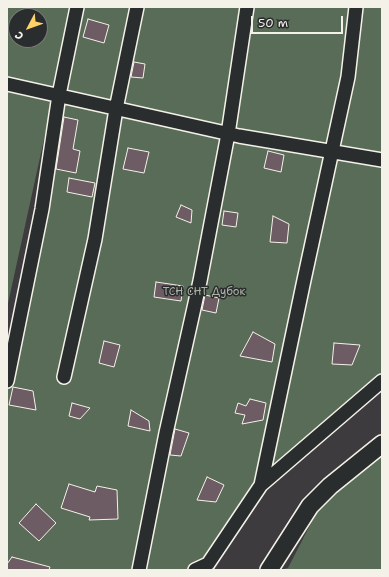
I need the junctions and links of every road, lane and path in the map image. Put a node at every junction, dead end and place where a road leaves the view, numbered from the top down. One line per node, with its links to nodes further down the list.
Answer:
1 (77, 7): 6 (street)
2 (137, 7): 7 (street)
3 (247, 7): 8 (street)
4 (356, 7): 9 (street)
5 (7, 84): 6 (street)
6 (59, 95): 7 (street); 13 (street)
7 (116, 109): 8 (street); 11 (street)
8 (228, 134): 9 (street); 16 (street)
9 (332, 151): 10 (street); 15 (street)
10 (382, 160)
11 (64, 377)
12 (382, 380): 15 (street)
13 (7, 381)
14 (382, 444): 18 (main road)
15 (262, 485): 17 (street)
16 (139, 570)
17 (195, 570)
18 (269, 570)

